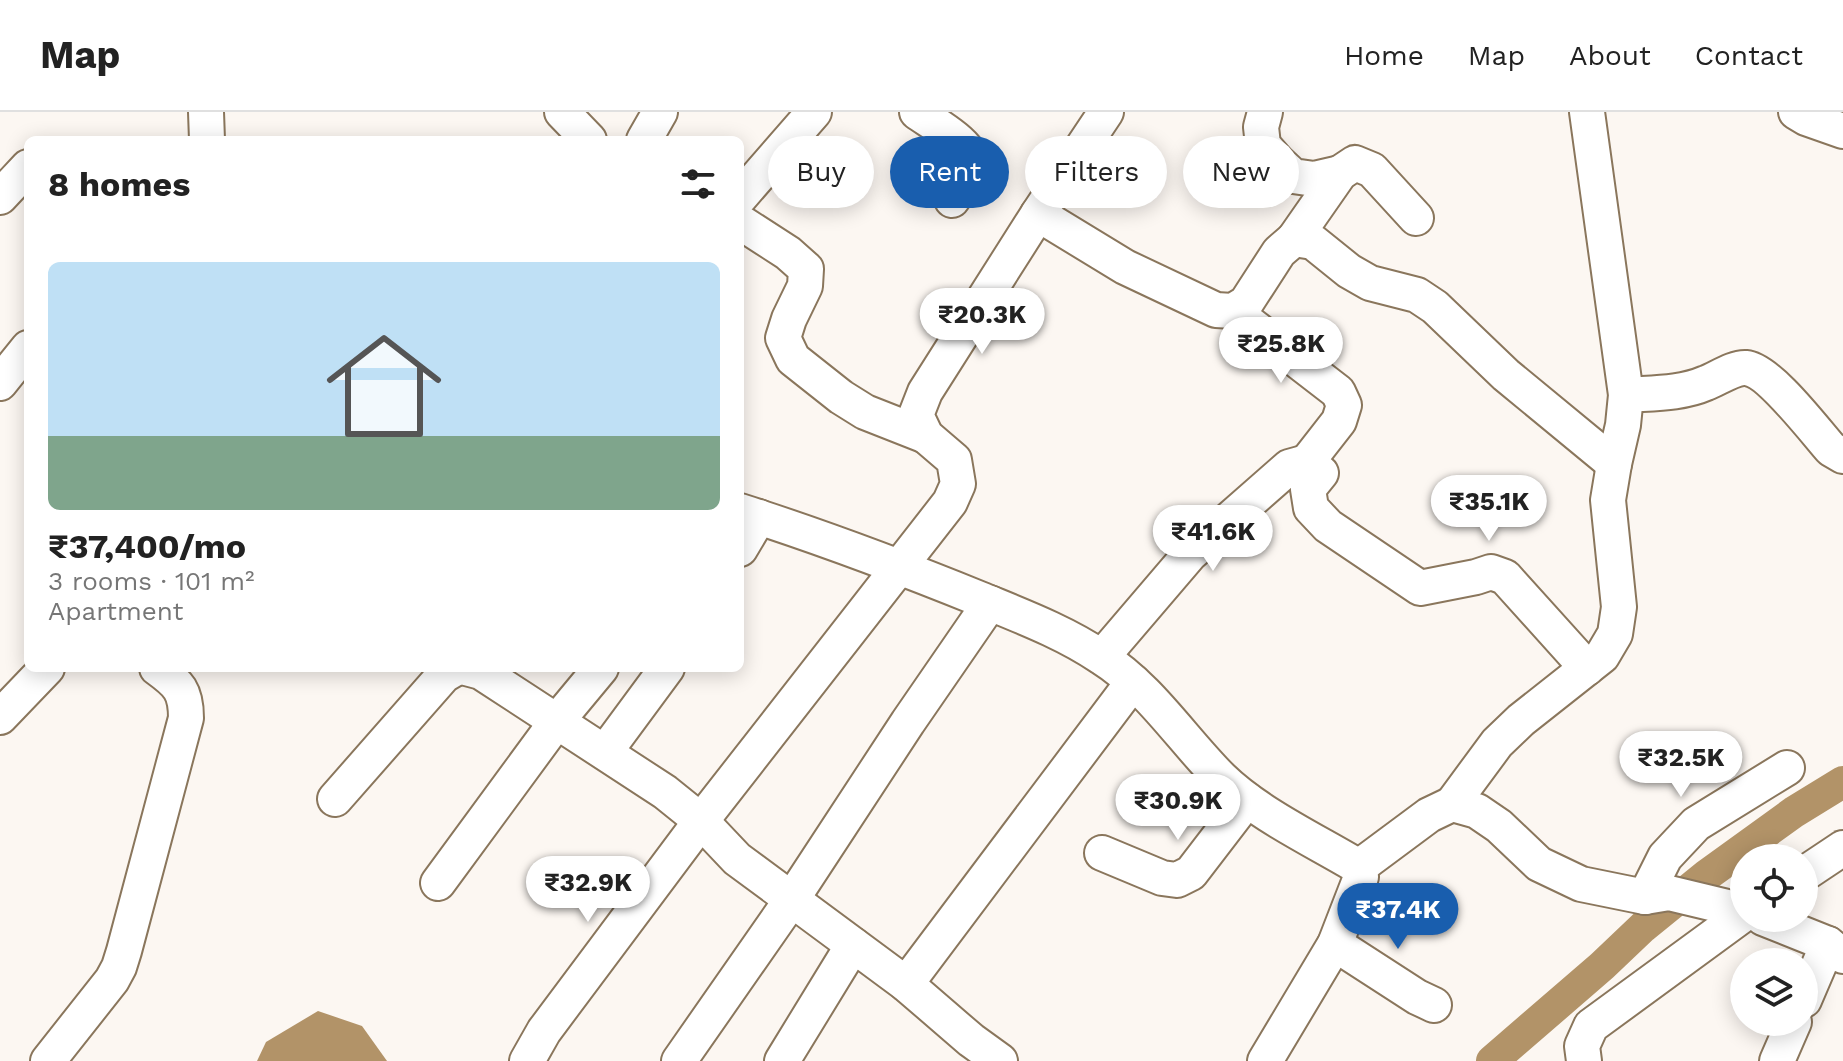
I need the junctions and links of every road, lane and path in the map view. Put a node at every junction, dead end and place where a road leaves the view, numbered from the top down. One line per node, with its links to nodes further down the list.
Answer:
1 (206, 112): 11 (street)
2 (562, 112): 12 (street)
3 (660, 112): 13 (street)
4 (814, 112): 17 (street)
5 (917, 112): 14 (street)
6 (1106, 112): 19 (street)
7 (1265, 112): 16 (street)
8 (1587, 112): 26 (street)
9 (1796, 112): 10 (street)
10 (1843, 131)
11 (207, 136)
12 (585, 136)
13 (646, 136)
14 (951, 136)
15 (24, 171): 18 (street)
16 (1340, 173): 20 (street); 22 (street)
17 (744, 192)
18 (0, 197)
19 (1038, 214): 23 (street); 27 (street)
20 (1416, 218)
21 (744, 225): 27 (street)
22 (1294, 239): 23 (street); 30 (street)
23 (1233, 311): 29 (street)
24 (24, 353): 25 (street)
25 (0, 383)
26 (1626, 395): 28 (street); 30 (street)
27 (926, 436): 33 (street)
28 (1843, 456)
29 (1307, 462): 35 (street); 36 (street)
30 (1614, 464): 36 (street)
31 (749, 514): 32 (street); 33 (street)
32 (744, 533)
33 (900, 566): 34 (street); 51 (street)
34 (990, 603): 35 (street); 58 (street)
35 (1102, 657): 43 (street)
36 (1587, 668): 50 (street)
37 (43, 672): 44 (street)
38 (162, 672): 69 (street)
39 (449, 672): 48 (street)
40 (481, 672): 45 (street)
41 (598, 672): 45 (street)
42 (664, 672): 46 (street)
43 (1133, 682): 49 (street); 66 (street)
44 (0, 717)
45 (557, 721): 46 (street); 56 (street)
46 (605, 752): 51 (street)
47 (1787, 768): 57 (street)
48 (335, 799)
49 (1247, 800): 53 (street); 55 (street)
50 (1452, 804): 55 (street); 57 (street)
51 (701, 821): 58 (street); 70 (street)
52 (1843, 848): 54 (street)
53 (1102, 853)
54 (1818, 865)
55 (1359, 867): 62 (street)
56 (438, 883)
57 (1657, 895): 59 (street)
58 (792, 899): 63 (street); 71 (street)
59 (1730, 909)
60 (1730, 916): 75 (street)
61 (1795, 932): 64 (street)
62 (1335, 944): 67 (street); 74 (street)
63 (853, 945): 66 (street); 72 (street)
64 (1836, 950): 65 (street)
65 (1818, 978)
66 (906, 984): 73 (street)
67 (1434, 1005)
68 (1788, 1036): 76 (street)
69 (48, 1061)
70 (527, 1061)
71 (679, 1061)
72 (782, 1061)
73 (1000, 1061)
74 (1265, 1061)
75 (1584, 1061)
76 (1777, 1061)

